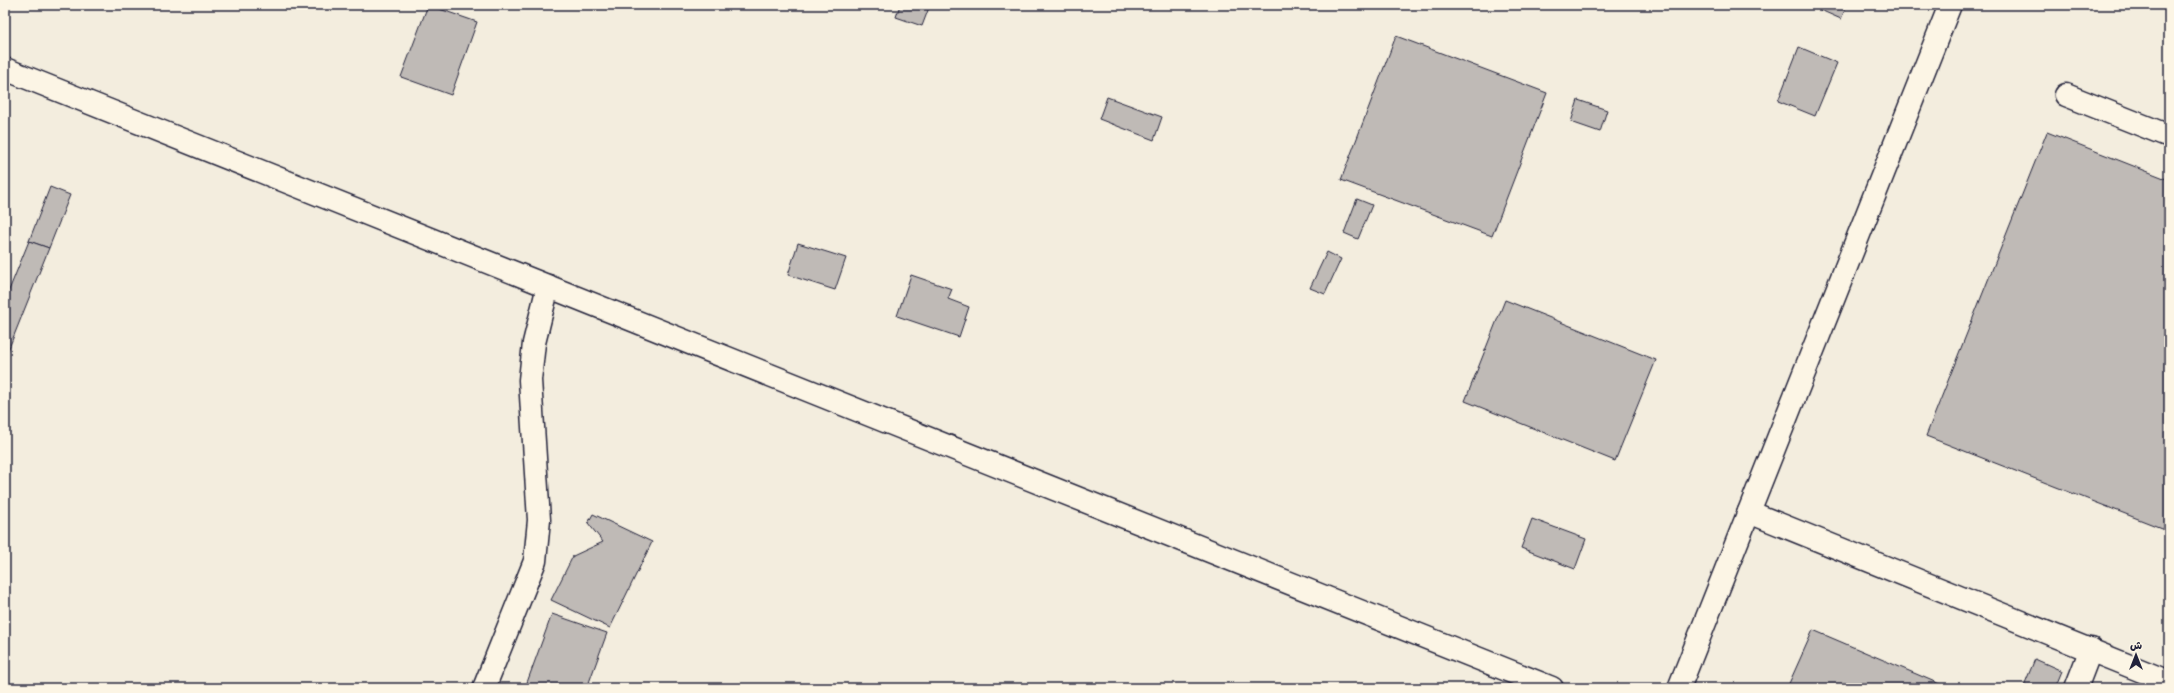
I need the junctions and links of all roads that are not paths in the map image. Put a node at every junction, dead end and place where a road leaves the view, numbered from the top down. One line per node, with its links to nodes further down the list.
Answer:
1 (1950, 5): 6 (street)
2 (5, 68): 5 (street)
3 (2066, 95): 4 (street)
4 (2169, 136)
5 (548, 286): 9 (street); 10 (street)
6 (1749, 512): 7 (street); 11 (street)
7 (2091, 649): 8 (street); 12 (street)
8 (2169, 682)
9 (484, 688)
10 (1552, 688)
11 (1679, 688)
12 (2076, 688)

